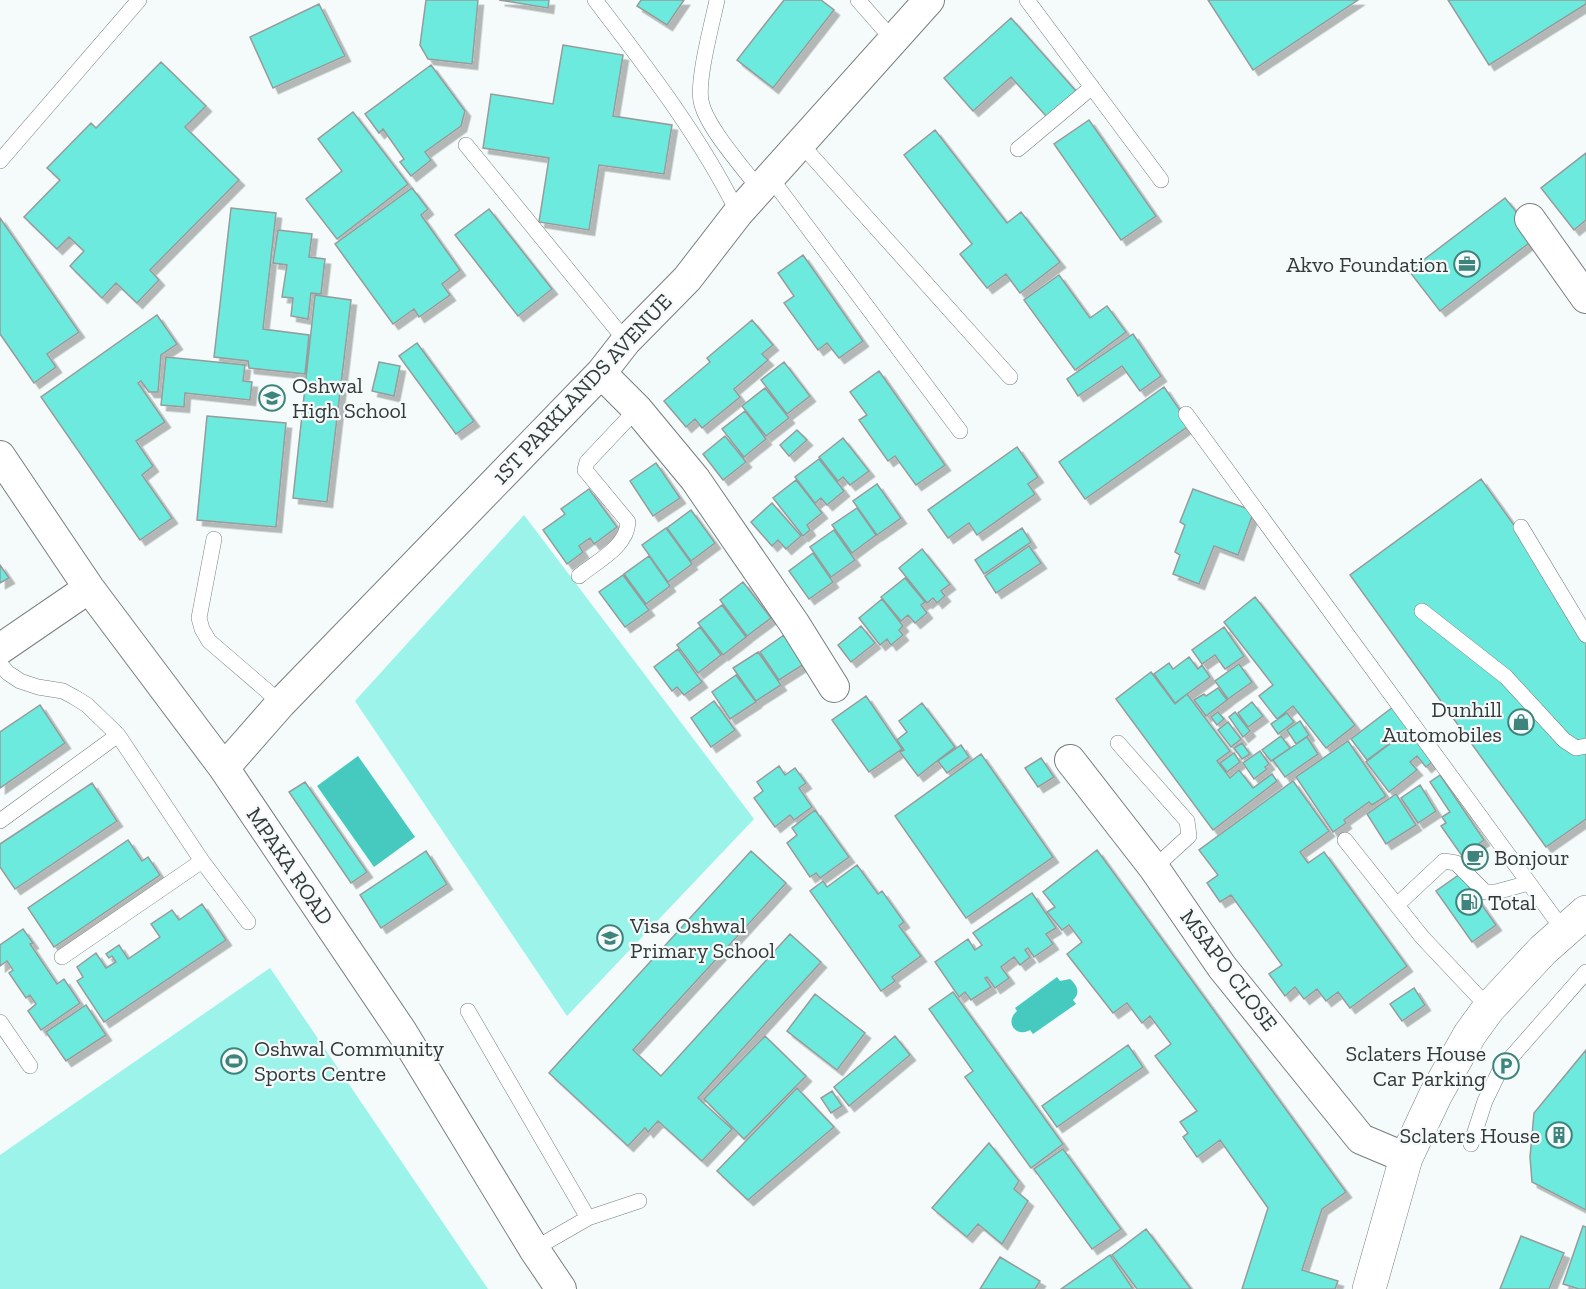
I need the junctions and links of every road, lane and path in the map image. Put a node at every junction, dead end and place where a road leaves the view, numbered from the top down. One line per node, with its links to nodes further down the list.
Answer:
1 (139, 0): 12 (lane)
2 (595, 0): 15 (lane)
3 (717, 0): 14 (lane)
4 (858, 0): 7 (lane)
5 (929, 0): 7 (street, 1ST PARKLANDS AVENUE)
6 (1027, 0): 8 (lane)
7 (893, 40): 9 (street, 1ST PARKLANDS AVENUE)
8 (1092, 87): 11 (lane); 13 (lane)
9 (800, 143): 14 (street, 1ST PARKLANDS AVENUE); 20 (lane)
10 (466, 145): 18 (lane)
11 (1018, 149)
12 (0, 161)
13 (1161, 180)
14 (765, 183): 15 (street, 1ST PARKLANDS AVENUE); 23 (lane)
15 (738, 213): 18 (street, 1ST PARKLANDS AVENUE)
16 (1530, 219): 17 (street)
17 (1586, 298)
18 (626, 341): 19 (street, 1ST PARKLANDS AVENUE)
19 (600, 373): 21 (street); 34 (street, 1ST PARKLANDS AVENUE)
20 (1010, 377)
21 (637, 409): 27 (lane); 33 (street)
22 (1186, 414): 44 (lane)
23 (960, 431)
24 (0, 456): 28 (street, MPAKA ROAD)
25 (1521, 527): 30 (lane)
26 (214, 539): 34 (lane)
27 (579, 576)
28 (89, 588): 31 (street); 39 (street, MPAKA ROAD)
29 (1422, 611): 37 (lane)
30 (1586, 635)
31 (0, 649)
32 (0, 664): 35 (lane)
33 (834, 687)
34 (281, 704): 39 (street, 1ST PARKLANDS AVENUE)
35 (118, 735): 40 (lane); 42 (lane)
36 (1118, 743): 43 (lane)
37 (1586, 747)
38 (1070, 760): 43 (street, MSAPO CLOSE)
39 (224, 768): 58 (street, MPAKA ROAD)
40 (0, 820)
41 (1345, 840): 45 (lane)
42 (202, 861): 47 (lane); 48 (lane)
43 (1154, 868): 55 (street, MSAPO CLOSE)
44 (1529, 884): 45 (lane); 46 (lane)
45 (1397, 905): 50 (lane)
46 (1575, 921): 50 (main road)
47 (248, 922)
48 (62, 957)
49 (1586, 972): 54 (lane)
50 (1489, 1008): 55 (main road)
51 (468, 1011): 57 (lane)
52 (0, 1022): 53 (lane)
53 (30, 1066)
54 (1470, 1144)
55 (1406, 1158): 60 (main road)
56 (639, 1201): 57 (lane)
57 (588, 1218): 58 (lane)
58 (534, 1249): 59 (street, MPAKA ROAD)
59 (561, 1289)
60 (1369, 1289)

